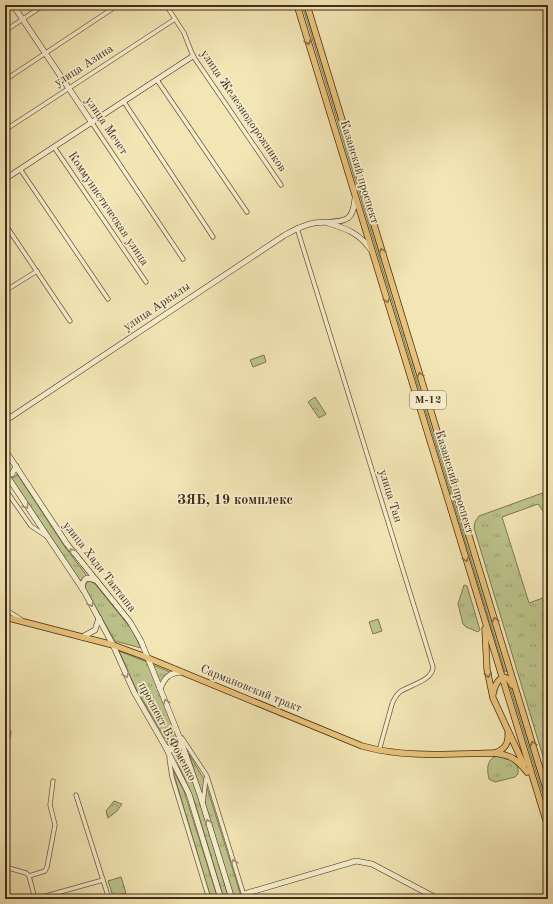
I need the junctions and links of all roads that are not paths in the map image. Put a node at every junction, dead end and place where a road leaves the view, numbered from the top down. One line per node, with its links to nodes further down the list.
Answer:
1 (13, 5): 8 (main road, улица Мечет)
2 (44, 5): 8 (street)
3 (118, 5): 10 (street)
4 (166, 5): 7 (street, улица Железнодорожников)
5 (297, 5): 22 (main road, Казанский проспект / М-12, one-way to 22)
6 (307, 5): 56 (main road, Казанский проспект / М-12, one-way to 6)
7 (175, 19): 11 (street, улица Железнодорожников); 14 (street, улица Азина)
8 (22, 20): 9 (street); 10 (main road, улица Мечет)
9 (5, 31)
10 (45, 54): 12 (street); 14 (main road, улица Мечет)
11 (193, 56): 13 (main road); 21 (street, улица Железнодорожников)
12 (5, 80)
13 (157, 80): 15 (main road); 23 (street)
14 (68, 88): 16 (main road, улица Мечет); 17 (street, улица Азина)
15 (124, 102): 16 (main road); 29 (street)
16 (92, 123): 18 (main road); 31 (street, улица Мечет)
17 (5, 130)
18 (54, 147): 19 (main road); 33 (street, Коммунистическая улица)
19 (20, 169): 20 (main road); 35 (street)
20 (5, 179)
21 (281, 185)
22 (355, 198): 24 (main road, улица Аркылы); 30 (main road, Казанский проспект / М-12)
23 (248, 212)
24 (325, 222): 26 (main road, улица Аркылы); 30 (main road)
25 (5, 224): 27 (street)
26 (297, 228): 37 (main road, улица Аркылы); 63 (street, улица Тан)
27 (10, 232): 28 (street); 32 (street)
28 (5, 235)
29 (213, 237)
30 (372, 252): 48 (main road, Казанский проспект / М-12, one-way to 48)
31 (183, 259)
32 (37, 271): 34 (street); 36 (street)
33 (146, 282)
34 (5, 291)
35 (108, 299)
36 (70, 321)
37 (5, 421)
38 (5, 450): 39 (main road, улица Хади Такташа)
39 (16, 466): 40 (main road); 43 (main road, улица Хади Такташа, one-way to 39)
40 (5, 472): 42 (main road, улица Хади Такташа, one-way to 42)
41 (5, 489): 42 (street)
42 (46, 536): 44 (main road, улица Хади Такташа)
43 (97, 581): 44 (main road); 52 (main road, улица Хади Такташа)
44 (84, 591): 47 (main road, улица Хади Такташа, one-way to 47)
45 (5, 608): 49 (street)
46 (5, 617): 49 (main road, Сармановский тракт)
47 (99, 618): 50 (main road); 51 (main road, улица Хади Такташа)
48 (485, 622): 54 (main road, Казанский проспект / М-12); 57 (main road, one-way to 57)
49 (27, 623): 50 (main road, Сармановский тракт)
50 (82, 637): 51 (main road, Сармановский тракт)
51 (113, 645): 52 (main road, Сармановский тракт); 62 (main road, проспект В.Фоменко, one-way to 62)
52 (148, 658): 53 (main road, Сармановский тракт); 55 (main road, проспект В.Фоменко)
53 (182, 672): 55 (main road); 63 (main road, Сармановский тракт)
54 (502, 678): 56 (main road); 57 (main road); 72 (main road, Казанский проспект / М-12)
55 (160, 689): 59 (main road, проспект В.Фоменко, one-way to 55)
56 (517, 694): 71 (main road, Казанский проспект / М-12, one-way to 56)
57 (493, 698): 58 (main road)
58 (506, 727): 66 (main road); 67 (main road)
59 (177, 731): 61 (main road, проспект В.Фоменко); 68 (street)
60 (7, 732): 64 (street)
61 (181, 741): 62 (main road); 73 (main road, проспект В.Фоменко)
62 (165, 746): 65 (main road, проспект В.Фоменко)
63 (379, 751): 66 (main road, Сармановский тракт)
64 (5, 752)
65 (168, 753): 81 (street); 82 (main road, проспект В.Фоменко)
66 (493, 753): 67 (main road, Сармановский тракт)
67 (527, 772): 72 (main road)
68 (207, 776): 73 (street); 78 (street, one-way to 68)
69 (53, 781): 76 (street)
70 (76, 795): 77 (street)
71 (548, 795)
72 (539, 798): 74 (main road, Казанский проспект / М-12)
73 (203, 805): 83 (main road, проспект В.Фоменко, one-way to 73)
74 (548, 827)
75 (5, 867): 76 (street)
76 (29, 876): 79 (street)
77 (103, 880): 79 (street); 80 (street)
78 (245, 897): 84 (main road)
79 (35, 899)
80 (109, 899)
81 (209, 899)
82 (221, 899)
83 (232, 899)
84 (438, 899)

